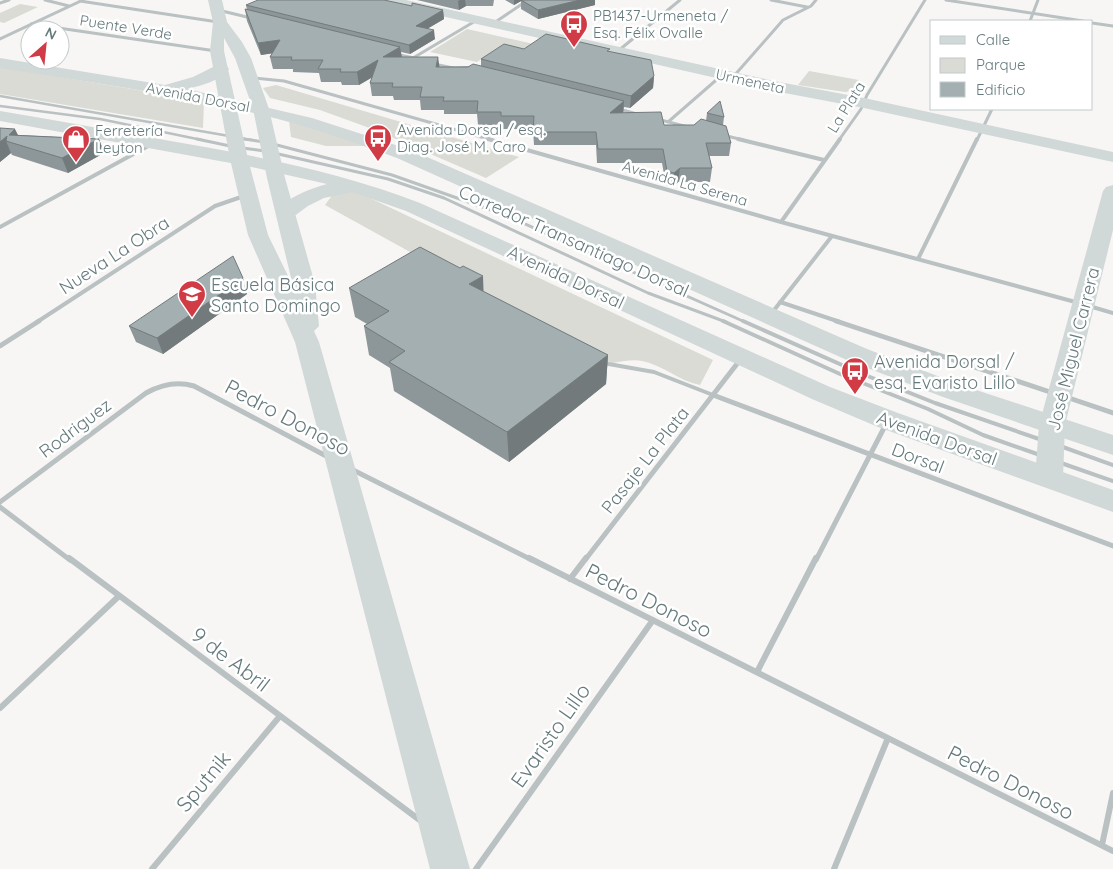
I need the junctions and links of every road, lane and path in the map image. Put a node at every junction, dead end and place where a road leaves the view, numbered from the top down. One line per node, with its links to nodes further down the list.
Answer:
1 (9, 0): 12 (street)
2 (45, 0): 13 (street)
3 (388, 0): 21 (main road, Urmeneta)
4 (528, 0): 21 (street)
5 (680, 0): 28 (street)
6 (770, 0): 14 (street)
7 (816, 0): 14 (street)
8 (926, 0): 41 (street, La Plata)
9 (946, 0): 16 (street)
10 (1038, 0): 16 (street)
11 (82, 1): 13 (street); 15 (street)
12 (0, 4)
13 (69, 6): 17 (street)
14 (808, 7): 36 (street)
15 (217, 11): 18 (street); 27 (main road); 37 (main road)
16 (1033, 14): 19 (street); 20 (street)
17 (39, 20)
18 (260, 20)
19 (1030, 20)
20 (1076, 20)
21 (486, 21): 28 (main road, Urmeneta); 30 (street)
22 (1093, 23): 23 (street)
23 (1113, 26)
24 (20, 29): 26 (street)
25 (70, 30): 27 (street, Puente Verde)
26 (0, 39)
27 (217, 51): 34 (main road)
28 (617, 51): 36 (main road, Urmeneta)
29 (394, 54): 30 (street)
30 (413, 58): 31 (street)
31 (421, 60)
32 (429, 62): 35 (street)
33 (0, 63): 38 (main road, Avenida Dorsal)
34 (221, 69): 38 (main road); 40 (main road)
35 (456, 69)
36 (728, 76): 41 (main road, Urmeneta); 49 (street)
37 (252, 78): 44 (main road); 62 (street, Avenida La Serena)
38 (163, 89): 40 (main road, Avenida Dorsal)
39 (0, 96): 54 (lane)
40 (227, 102): 44 (main road, Avenida Dorsal); 54 (main road)
41 (864, 103): 51 (main road, Urmeneta); 57 (street, La Plata)
42 (0, 106): 54 (lane)
43 (610, 107): 46 (street)
44 (260, 109): 55 (main road); 67 (main road, Avenida Dorsal)
45 (992, 110): 51 (street)
46 (639, 114)
47 (0, 116): 53 (main road, Avenida Dorsal)
48 (648, 117): 49 (street)
49 (668, 122): 50 (street)
50 (697, 129)
51 (984, 129): 56 (main road, Urmeneta); 65 (street)
52 (716, 134): 57 (street)
53 (153, 143): 54 (main road, Avenida Dorsal); 63 (street)
54 (237, 147): 55 (main road, Avenida Dorsal); 60 (main road)
55 (270, 153): 58 (main road, Avenida Dorsal); 61 (main road); 79 (lane, Corredor Transantiago Dorsal); 79 (lane, Corredor Transantiago Dorsal)
56 (1113, 157)
57 (824, 160): 62 (street, La Plata)
58 (357, 186): 61 (main road); 71 (main road, Avenida Dorsal)
59 (1113, 191): 66 (main road, José Miguel Carrera)
60 (247, 195): 69 (main road); 70 (street, Nueva La Obra)
61 (286, 214): 69 (main road)
62 (781, 222): 64 (street, Avenida La Serena)
63 (0, 227)
64 (832, 236): 65 (street, Avenida La Serena); 67 (street)
65 (918, 259): 66 (street, Avenida La Serena)
66 (1084, 305): 68 (street, Avenida La Serena); 75 (main road, José Miguel Carrera)
67 (775, 309): 75 (street, Avenida Dorsal); 79 (main road, Avenida Dorsal)
68 (1113, 313)
69 (307, 342): 81 (main road)
70 (0, 346)
71 (742, 358): 74 (street, Pasaje La Plata); 77 (main road, Avenida Dorsal)
72 (597, 360): 74 (lane)
73 (170, 383): 81 (street, Pedro Donoso); 85 (street, Rodriguez)
74 (713, 394): 80 (street, Dorsal); 88 (street, Pasaje La Plata)
75 (1060, 395): 76 (street, Avenida Dorsal); 79 (main road, José Miguel Carrera)
76 (1113, 413)
77 (888, 420): 79 (main road, Avenida Dorsal); 80 (street)
78 (1113, 445): 79 (main road, Avenida Dorsal)
79 (1050, 451): 82 (lane, Corredor Transantiago Dorsal); 83 (lane, Corredor Transantiago Dorsal); 84 (main road, Avenida Dorsal)
80 (870, 454): 87 (street, Dorsal); 91 (street)
81 (340, 464): 88 (street, Pedro Donoso); 96 (main road)
82 (1113, 465)
83 (1113, 481)
84 (1113, 501)
85 (0, 502)
86 (0, 507): 89 (street, 9 de Abril)
87 (1113, 546)
88 (570, 579): 90 (street, Pedro Donoso)
89 (119, 596): 92 (street); 93 (street, 9 de Abril)
90 (653, 620): 91 (street, Pedro Donoso); 101 (street, Evaristo Lillo)
91 (757, 672): 94 (street, Pedro Donoso)
92 (0, 708)
93 (280, 716): 96 (street, 9 de Abril); 99 (street, Sputnik)
94 (888, 738): 97 (street, Pedro Donoso); 102 (street)
95 (1113, 794): 97 (street)
96 (434, 831): 100 (main road)
97 (1102, 845): 98 (street, Pedro Donoso)
98 (1113, 851)
99 (152, 869)
100 (450, 869)
101 (476, 869)
102 (834, 869)

